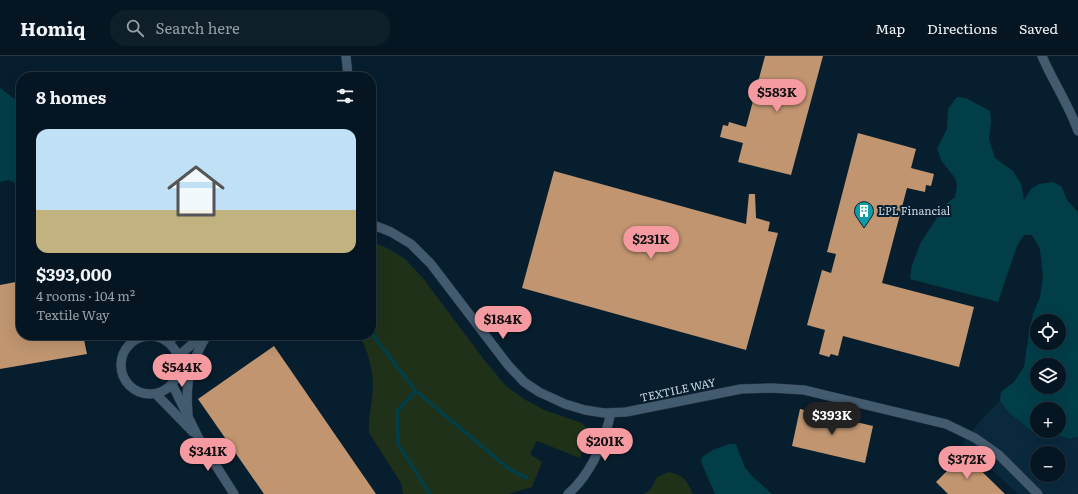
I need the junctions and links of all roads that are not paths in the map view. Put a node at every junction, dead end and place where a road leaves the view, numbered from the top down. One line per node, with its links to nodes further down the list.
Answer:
1 (346, 56): 3 (street)
2 (1042, 56): 4 (street)
3 (348, 72)
4 (1075, 116): 5 (street)
5 (1078, 131)
6 (376, 226): 14 (street, TEXTILE WAY)
7 (135, 340): 13 (street)
8 (197, 340): 11 (street)
9 (205, 340): 15 (street)
10 (166, 341): 11 (street)
11 (177, 357): 12 (street)
12 (172, 384): 13 (street); 15 (street)
13 (156, 394): 16 (street)
14 (611, 413): 18 (street); 19 (street, TEXTILE WAY)
15 (189, 419): 16 (street)
16 (199, 439): 17 (street)
17 (234, 494)
18 (568, 494)
19 (1038, 494)

